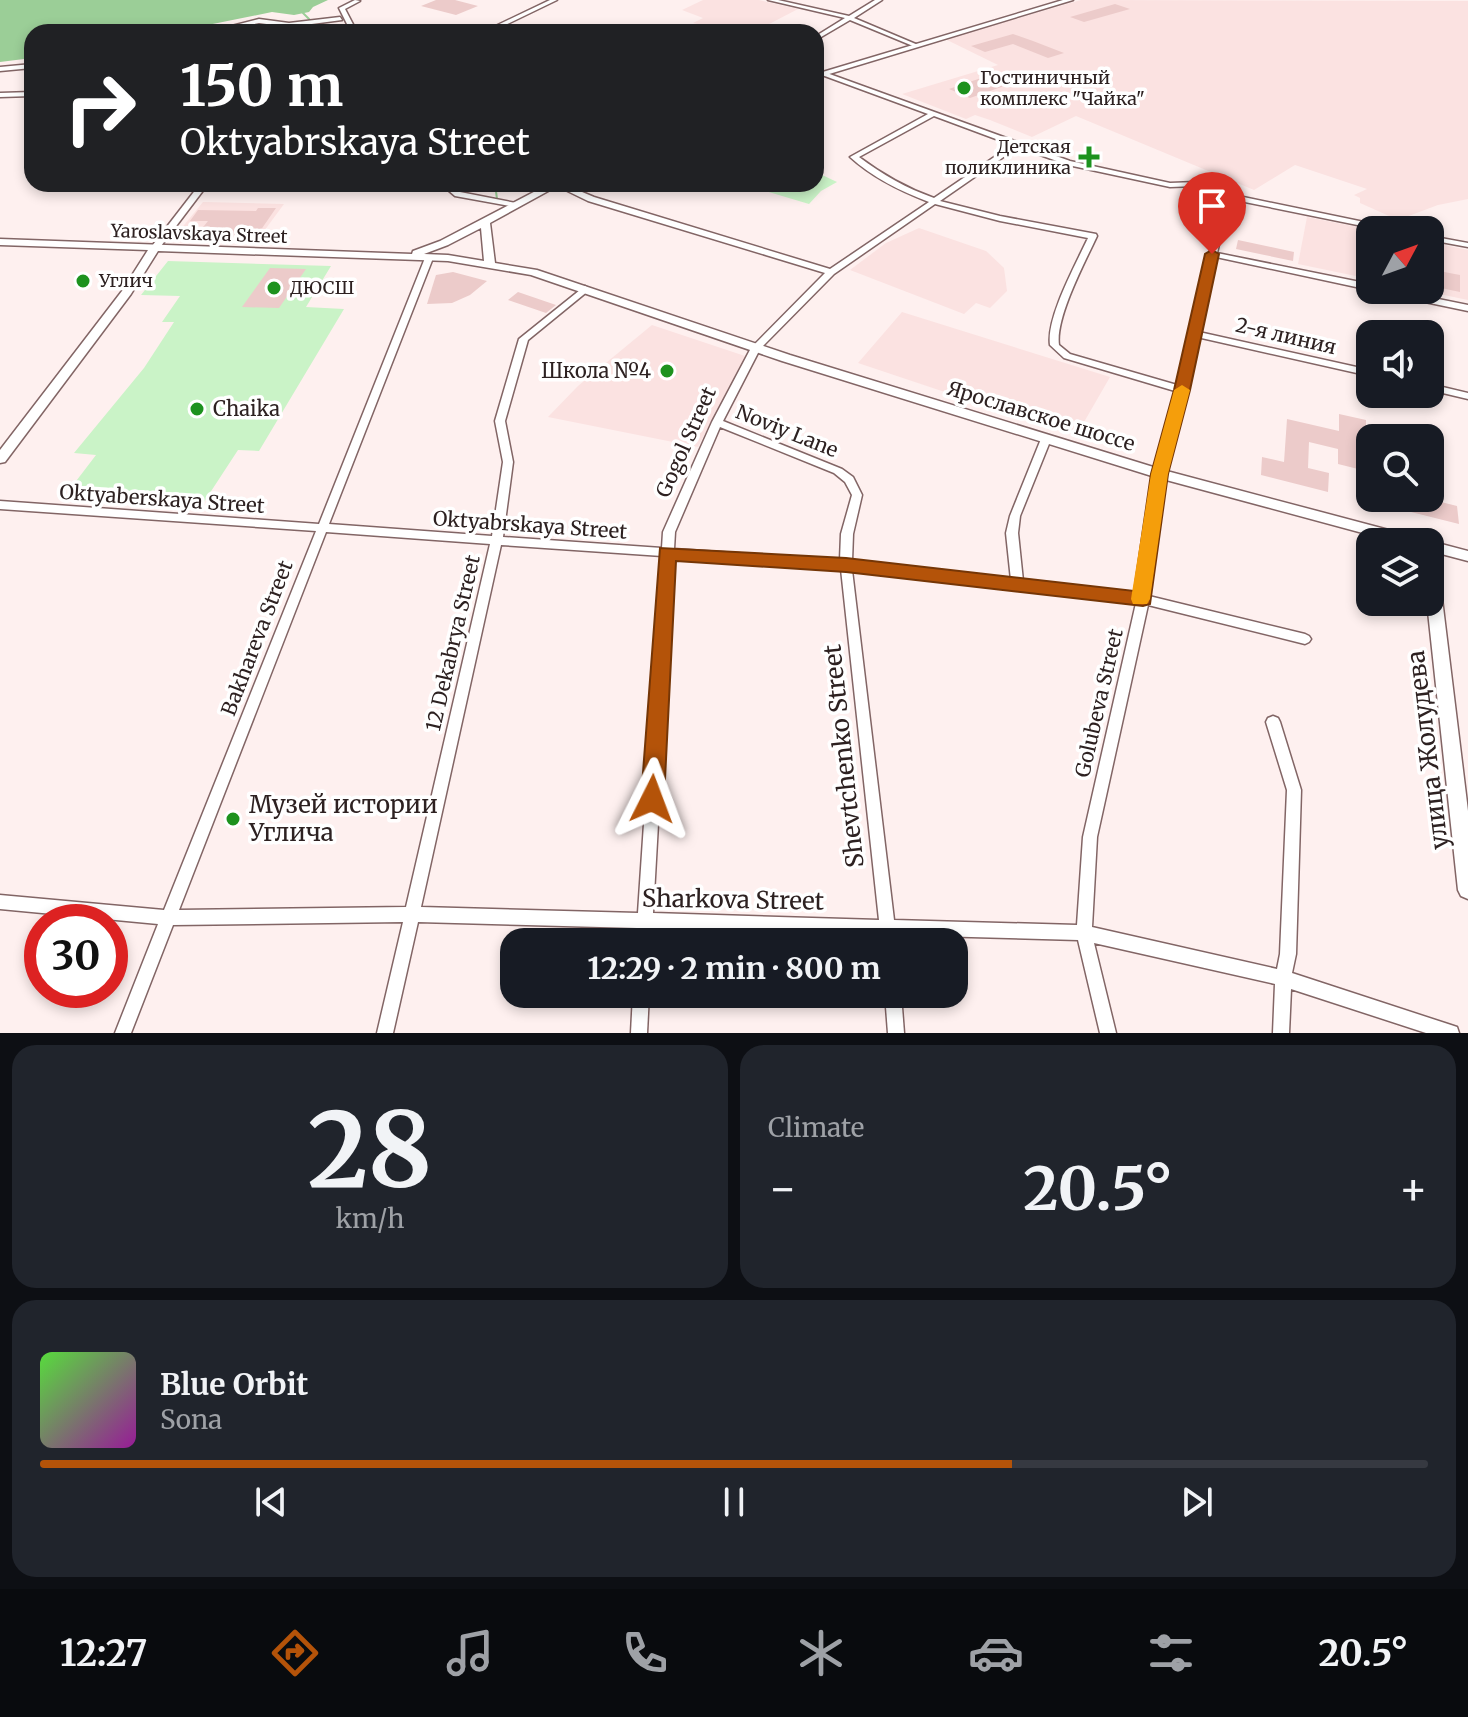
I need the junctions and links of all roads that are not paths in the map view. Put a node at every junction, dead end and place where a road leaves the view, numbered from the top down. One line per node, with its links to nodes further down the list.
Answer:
1 (554, 0): 12 (street)
2 (771, 0): 6 (street)
3 (879, 0): 6 (street)
4 (1070, 0): 14 (main road)
5 (357, 1): 11 (street)
6 (850, 18): 13 (street); 14 (street)
7 (340, 19): 9 (street)
8 (248, 24): 10 (street)
9 (300, 24)
10 (300, 24)
11 (350, 24)
12 (502, 24)
13 (824, 33)
14 (915, 45): 17 (main road)
15 (24, 67): 16 (street)
16 (0, 70)
17 (824, 74)
18 (824, 76): 21 (street)
19 (24, 94): 20 (street)
20 (0, 95)
21 (933, 114): 22 (street); 28 (street)
22 (1017, 145): 27 (street); 28 (street, Gogol Street)
23 (198, 192): 35 (street)
24 (455, 192): 29 (street)
25 (541, 192): 29 (main road)
26 (575, 192): 40 (street)
27 (1227, 196): 31 (street); 36 (street, Golubeva Street)
28 (935, 201): 40 (street, Gogol Street); 48 (street)
29 (516, 205): 30 (main road)
30 (485, 221): 37 (main road); 39 (main road)
31 (1356, 222)
32 (1444, 241): 34 (street)
33 (0, 242): 35 (main road, Yaroslavskaya Street)
34 (1468, 245)
35 (155, 248): 37 (main road, Yaroslavskaya Street); 53 (main road)
36 (1212, 254): 41 (street); 45 (street, Golubeva Street)
37 (397, 257): 38 (main road, Yaroslavskaya Street)
38 (429, 258): 39 (main road, Yaroslavskaya Street); 57 (street, Bakhareva Street)
39 (490, 264): 42 (main road, Yaroslavskaya Street)
40 (831, 272): 46 (street, Gogol Street)
41 (1356, 284)
42 (585, 289): 46 (main road, Ярославское шоссе); 58 (street, 12 Dekabrya Street)
43 (1444, 303): 44 (street)
44 (1468, 308)
45 (1194, 334): 47 (street, 2-я линия); 48 (street, Golubeva Street)
46 (756, 348): 51 (street, Gogol Street); 52 (main road, Ярославское шоссе)
47 (1356, 370)
48 (1182, 390): 54 (street, Golubeva Street)
49 (1444, 390): 50 (street)
50 (1468, 396)
51 (717, 422): 60 (street, Gogol Street); 62 (street, Noviy Lane)
52 (1046, 439): 54 (main road, Ярославское шоссе); 63 (street)
53 (0, 459)
54 (1160, 474): 56 (main road, Ярославское шоссе); 64 (street, Golubeva Street)
55 (0, 505): 57 (street, Oktyaberskaya Street)
56 (1362, 528)
57 (321, 529): 58 (street, Oktyabrskaya Street); 71 (street, Bakhareva Street)
58 (497, 539): 60 (street, Oktyabrskaya Street); 70 (street, 12 Dekabrya Street)
59 (1444, 550): 61 (main road)
60 (667, 553): 62 (street, Oktyabrskaya Street); 72 (street, Gogol Street)
61 (1468, 556)
62 (846, 565): 63 (street, Oktyabrskaya Street); 75 (street, Shevtchenko Street)
63 (1017, 583): 64 (street, Oktyabrskaya Street)
64 (1143, 599): 66 (street, Oktyabrskaya Street); 76 (street, Golubeva Street)
65 (1437, 616): 68 (main road, улица Жолудева)
66 (1305, 639)
67 (1273, 722): 78 (street)
68 (1468, 890)
69 (0, 902): 71 (street, Sharkova Street)
70 (414, 914): 71 (street, Sharkova Street); 72 (street, Sharkova Street); 82 (street, 12 Dekabrya Street)
71 (170, 918): 81 (street, Bakhareva Street)
72 (645, 923): 73 (street, Gogol Street); 74 (street, Sharkova Street)
73 (645, 928)
74 (746, 928)
75 (887, 928)
76 (1084, 933): 77 (street, Sharkova Street); 78 (street, Sharkova Street); 85 (street, Golubeva Street)
77 (968, 934)
78 (1283, 978): 86 (street); 87 (street, Sharkova Street)
79 (640, 1008): 83 (street)
80 (894, 1008): 84 (street)
81 (123, 1033)
82 (385, 1033)
83 (639, 1033)
84 (896, 1033)
85 (1108, 1033)
86 (1281, 1033)
87 (1451, 1033)

